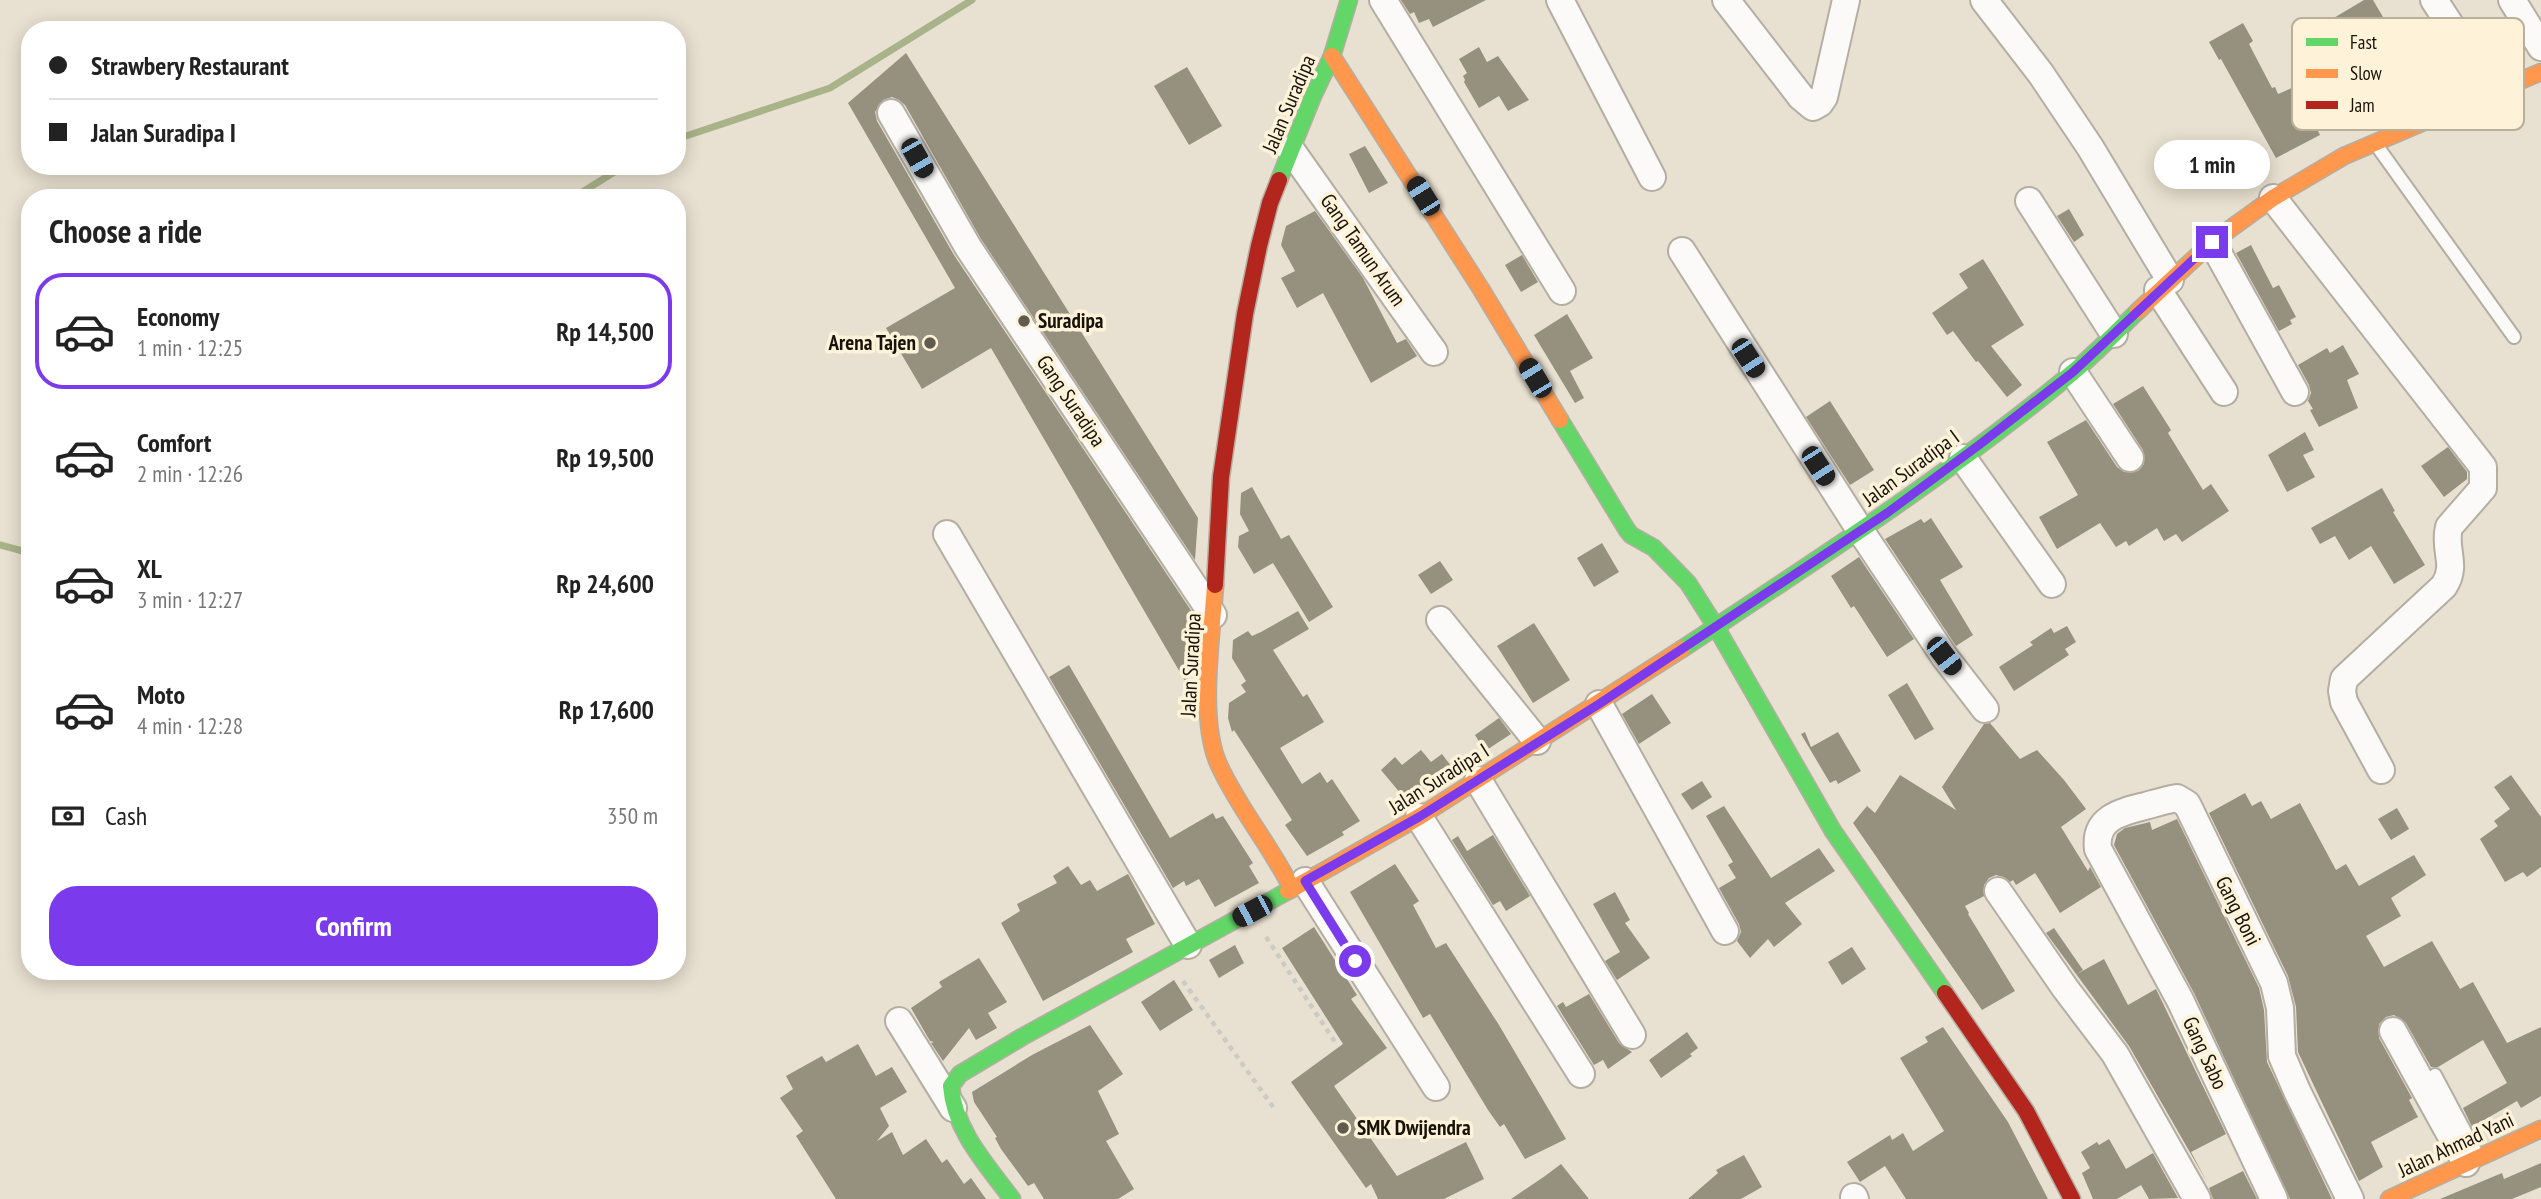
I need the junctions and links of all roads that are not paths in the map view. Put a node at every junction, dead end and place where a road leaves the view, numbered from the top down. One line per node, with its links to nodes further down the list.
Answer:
1 (1349, 0): 13 (street, Jalan Suradipa)
2 (1383, 0): 26 (street)
3 (1560, 0): 20 (street)
4 (1727, 0): 5 (street)
5 (1846, 0)
6 (1984, 0): 25 (street)
7 (2434, 0): 9 (street)
8 (2512, 0): 10 (street)
9 (2446, 18)
10 (2523, 18)
11 (2524, 19): 12 (street)
12 (2541, 47)
13 (1332, 56): 19 (street, Jalan Suradipa); 40 (street)
14 (2541, 72): 15 (street, Jalan Suradipa I)
15 (2524, 79)
16 (891, 113): 38 (street, Gang Suradipa)
17 (2404, 130): 18 (street, Jalan Suradipa I)
18 (2375, 142): 21 (street, Jalan Suradipa I); 28 (lane)
19 (1291, 150): 29 (street, Gang Tamun Arum); 38 (street, Jalan Suradipa)
20 (1652, 177)
21 (2273, 198): 23 (street, Jalan Suradipa I); 44 (street)
22 (2029, 201): 27 (street)
23 (2212, 242): 25 (street, Jalan Suradipa I); 32 (street)
24 (1682, 251): 35 (street)
25 (2164, 285): 27 (street, Jalan Suradipa I); 31 (street)
26 (1562, 291)
27 (2114, 334): 30 (street, Jalan Suradipa I)
28 (2514, 337)
29 (1434, 352)
30 (2073, 372): 33 (street, Jalan Suradipa I); 34 (street)
31 (2224, 392)
32 (2295, 392)
33 (1963, 458): 35 (street, Jalan Suradipa I); 37 (street)
34 (2130, 458)
35 (1860, 530): 40 (street, Jalan Suradipa I); 42 (street)
36 (947, 534): 51 (street)
37 (2052, 584)
38 (1213, 615): 47 (street, Jalan Suradipa)
39 (1440, 620): 43 (street)
40 (1716, 626): 41 (street, Jalan Suradipa I); 64 (street)
41 (1599, 704): 43 (street, Jalan Suradipa I); 50 (street)
42 (1985, 709)
43 (1537, 741): 45 (street, Jalan Suradipa I)
44 (2381, 770)
45 (1478, 780): 46 (street, Jalan Suradipa I); 54 (street)
46 (1419, 817): 47 (street, Jalan Suradipa I); 55 (street)
47 (1299, 885): 51 (street); 57 (street)
48 (1998, 891): 65 (street)
49 (2130, 911): 62 (street, Gang Boni); 66 (street, Gang Sabo)
50 (1725, 931)
51 (1177, 951): 58 (street)
52 (899, 1021): 58 (street)
53 (2393, 1031): 60 (street)
54 (1632, 1035)
55 (1581, 1074)
56 (2435, 1075): 60 (lane)
57 (1436, 1087)
58 (953, 1108): 63 (street)
59 (2540, 1131): 60 (street, Jalan Ahmad Yani)
60 (2472, 1160): 61 (street, Jalan Ahmad Yani)
61 (2426, 1191): 67 (street, Jalan Ahmad Yani)
62 (2349, 1196)
63 (1012, 1199)
64 (2072, 1199)
65 (2197, 1199)
66 (2274, 1199)
67 (2389, 1199)

